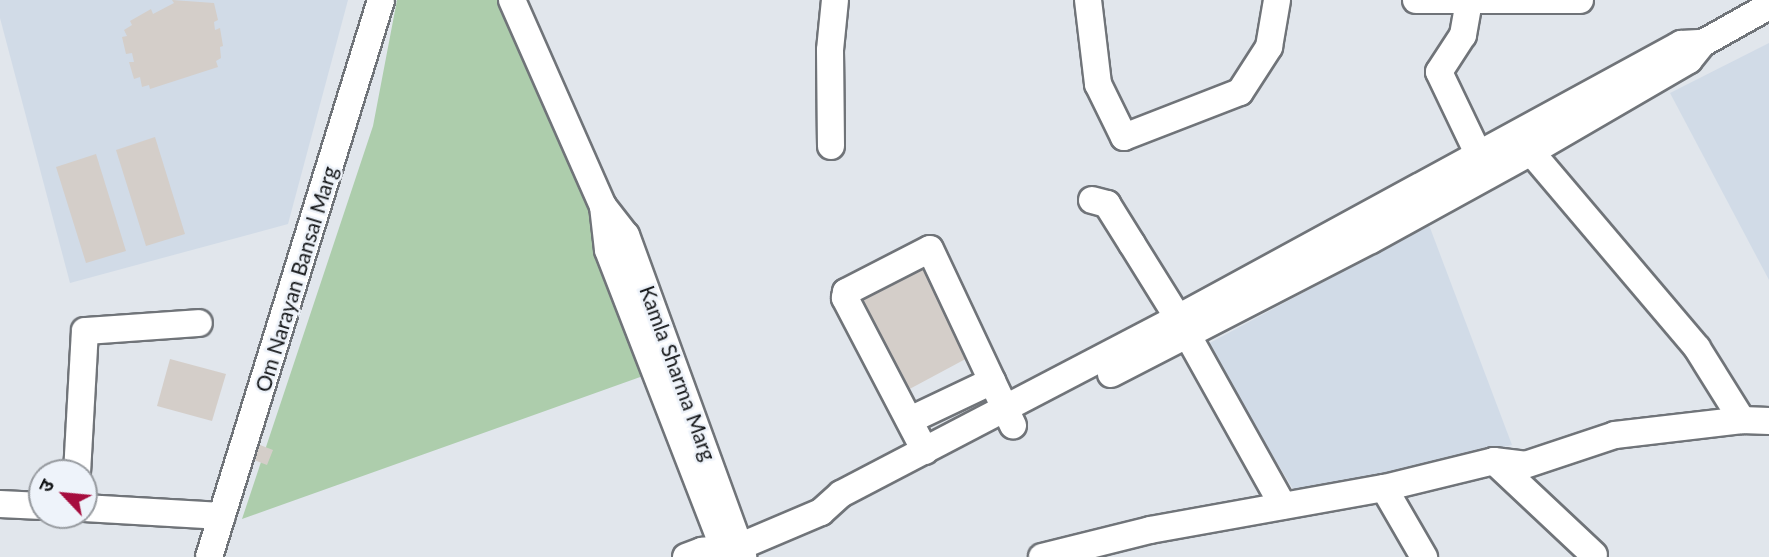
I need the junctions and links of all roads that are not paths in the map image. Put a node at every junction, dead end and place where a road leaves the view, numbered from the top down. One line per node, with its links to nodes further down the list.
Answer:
1 (381, 0): 30 (street, Om Narayan Bansal Marg)
2 (512, 0): 31 (street, Kamla Sharma Marg)
3 (835, 0): 11 (street)
4 (1088, 0): 5 (street)
5 (1277, 0)
6 (1416, 0): 8 (street)
7 (1580, 0): 8 (street)
8 (1469, 1): 12 (street)
9 (1758, 5): 10 (street)
10 (1524, 144): 12 (street); 19 (street)
11 (831, 146)
12 (1483, 166): 15 (street)
13 (1092, 200): 15 (street)
14 (199, 323): 22 (street)
15 (1183, 326): 17 (street); 27 (street)
16 (992, 381): 17 (street); 18 (street); 18 (street)
17 (1009, 418): 21 (street); 29 (street)
18 (910, 420): 21 (street)
19 (1742, 420): 20 (street); 23 (street)
20 (1769, 421)
21 (925, 451): 29 (street)
22 (77, 459)
23 (1494, 461): 24 (street); 33 (street)
24 (1384, 488): 27 (street); 36 (street)
25 (0, 503): 26 (street)
26 (28, 505)
27 (1283, 506): 32 (street)
28 (98, 509): 30 (street)
29 (821, 512): 31 (street)
30 (222, 516): 34 (street, Om Narayan Bansal Marg)
31 (733, 552): 35 (street)
32 (1056, 555)
33 (1594, 555)
34 (209, 557)
35 (687, 557)
36 (1424, 557)

